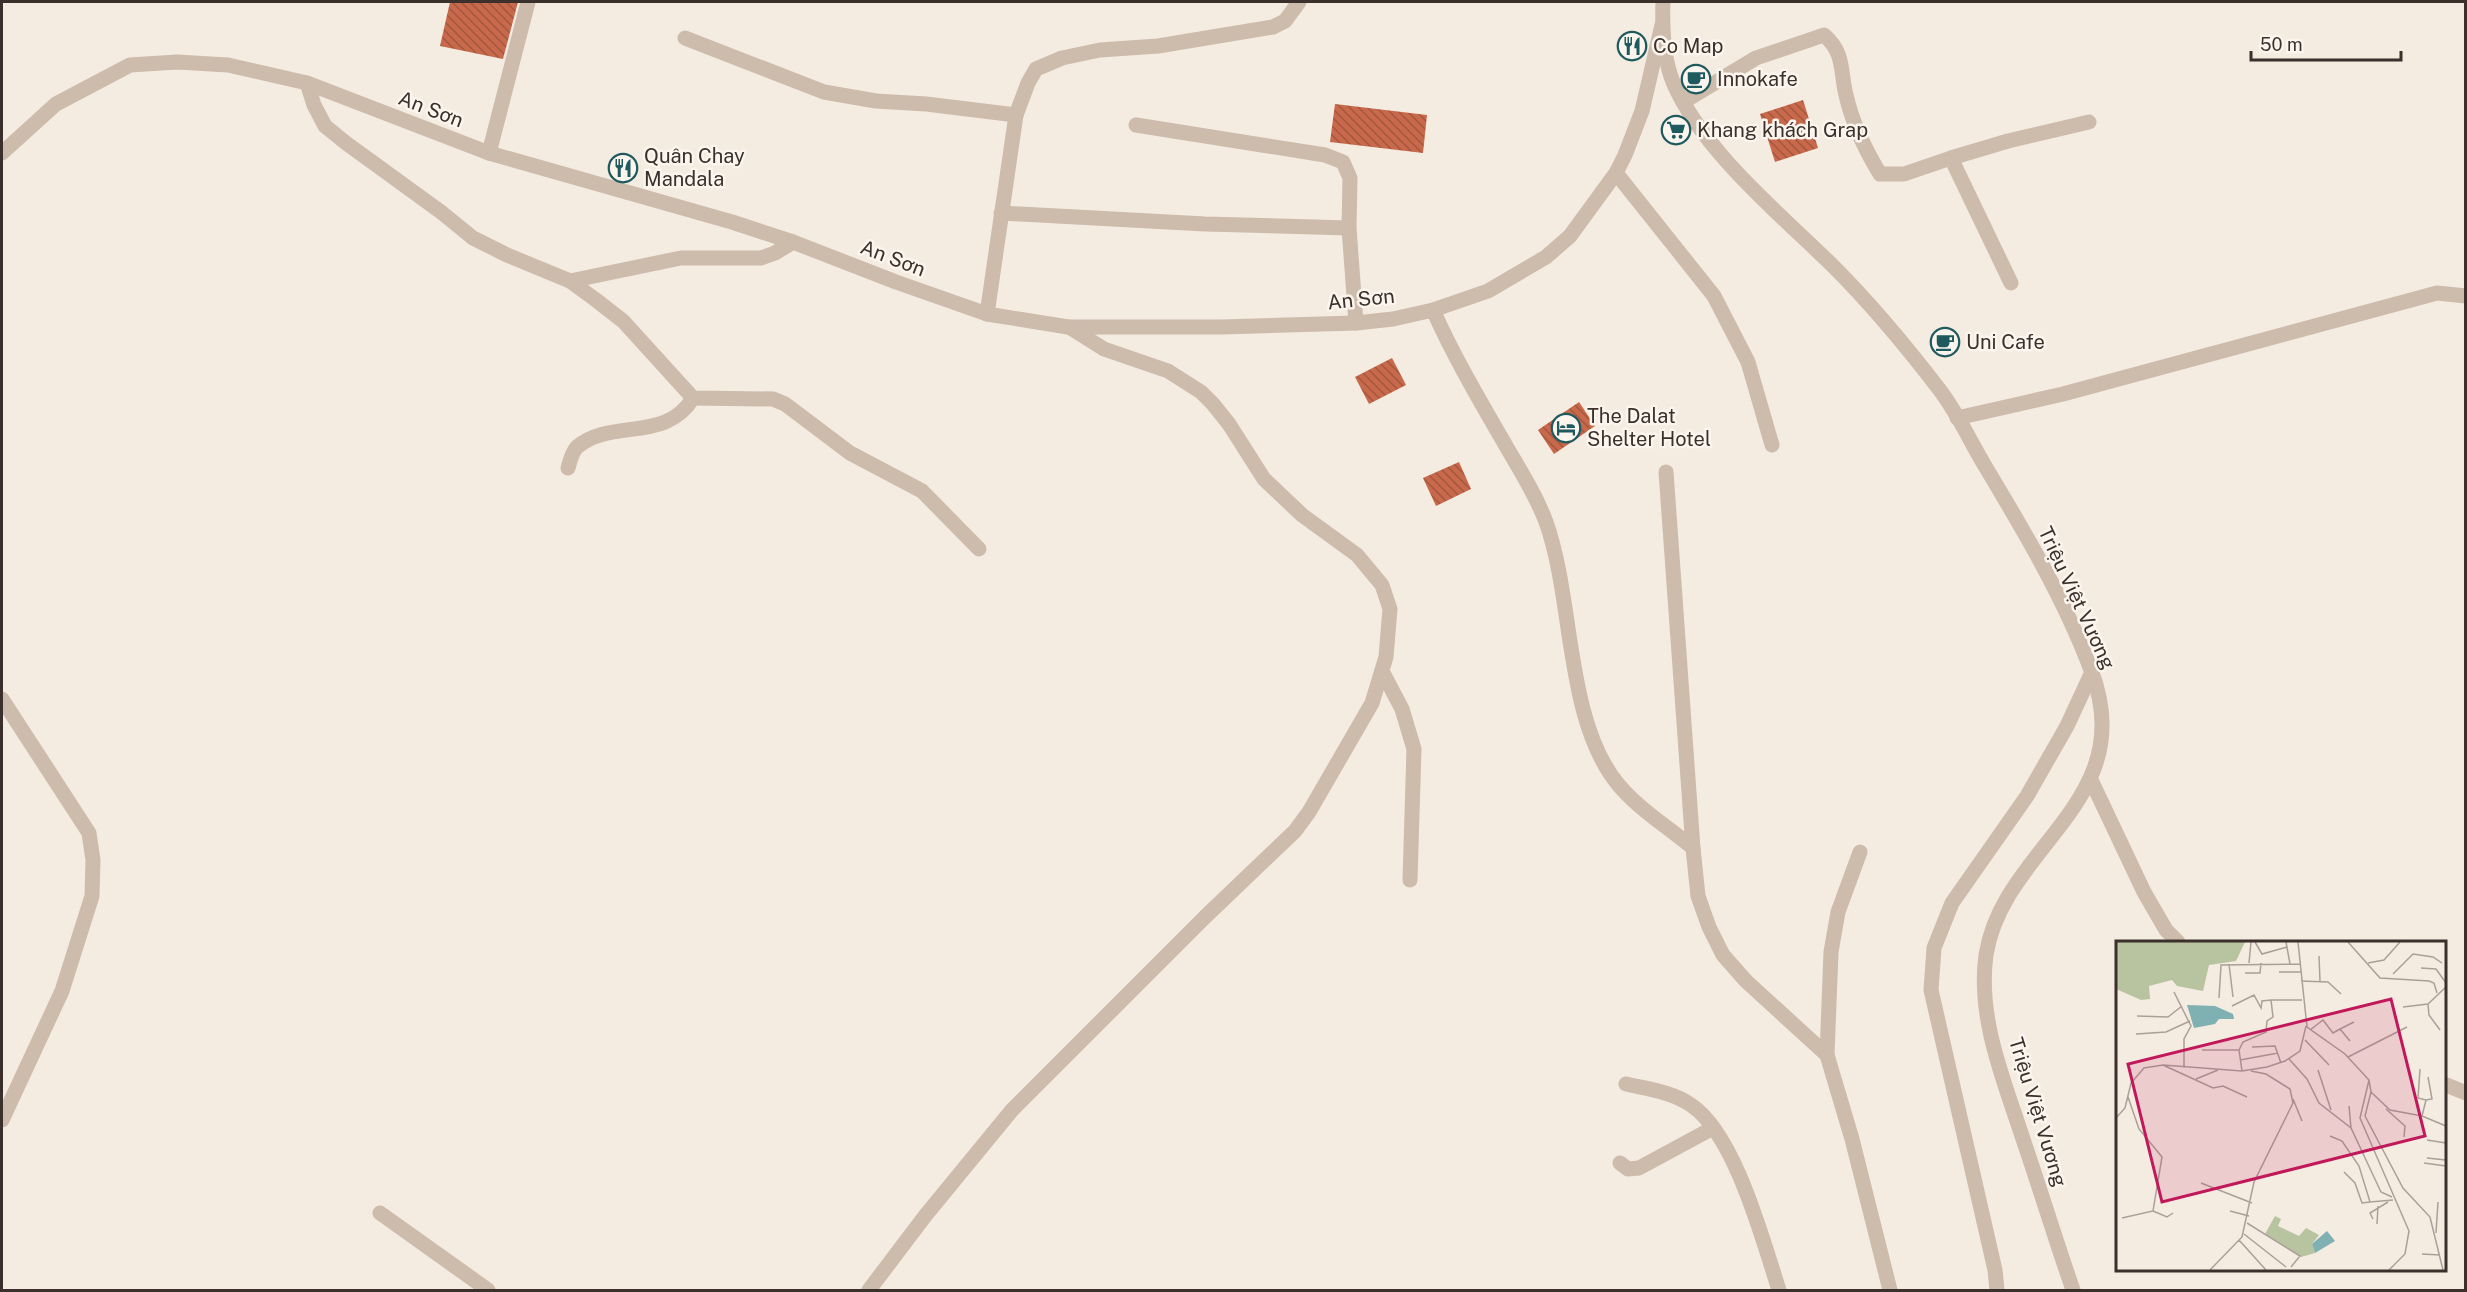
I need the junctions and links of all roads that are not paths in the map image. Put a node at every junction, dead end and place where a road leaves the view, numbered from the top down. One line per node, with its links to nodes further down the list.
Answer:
1 (528, 2): 12 (street)
2 (1299, 2): 8 (street)
3 (1663, 2): 4 (street, Triệu Việt Vương)
4 (1662, 25): 7 (street, Triệu Việt Vương); 14 (street, An Sơn)
5 (685, 38): 8 (street)
6 (307, 83): 11 (street, An Sơn); 12 (street, An Sơn); 18 (street)
7 (1683, 102): 13 (street); 26 (street, Triệu Việt Vương)
8 (1016, 115): 15 (street)
9 (2089, 122): 13 (street)
10 (1136, 125): 16 (street)
11 (2, 153)
12 (489, 153): 17 (street, An Sơn)
13 (1951, 158): 19 (street)
14 (1616, 173): 21 (street, An Sơn); 27 (street)
15 (1001, 213): 16 (street); 22 (street)
16 (1349, 228): 23 (street)
17 (793, 242): 18 (street); 22 (street, An Sơn)
18 (570, 281): 25 (street)
19 (2011, 283)
20 (2466, 296): 26 (street)
21 (1433, 310): 23 (street, An Sơn); 35 (street)
22 (987, 314): 24 (street, An Sơn)
23 (1356, 323): 24 (street, An Sơn)
24 (1068, 327): 31 (street)
25 (693, 398): 28 (street); 30 (street)
26 (1957, 417): 32 (street, Triệu Việt Vương)
27 (1772, 445)
28 (568, 468)
29 (1666, 472): 35 (street)
30 (979, 549)
31 (1382, 670): 37 (street); 48 (street)
32 (2092, 672): 34 (street, Triệu Việt Vương); 51 (street)
33 (2, 699): 43 (street)
34 (2091, 780): 38 (street); 52 (street, Triệu Việt Vương)
35 (1693, 848): 39 (street)
36 (1860, 852): 39 (street)
37 (1410, 880)
38 (2169, 936)
39 (1827, 1054): 50 (street)
40 (1626, 1084): 44 (street)
41 (2446, 1084): 42 (street)
42 (2466, 1093)
43 (2, 1120)
44 (1713, 1128): 45 (street); 49 (street)
45 (1620, 1163)
46 (380, 1213): 47 (street)
47 (488, 1290)
48 (869, 1290)
49 (1779, 1290)
50 (1890, 1290)
51 (1997, 1290)
52 (2073, 1290)

